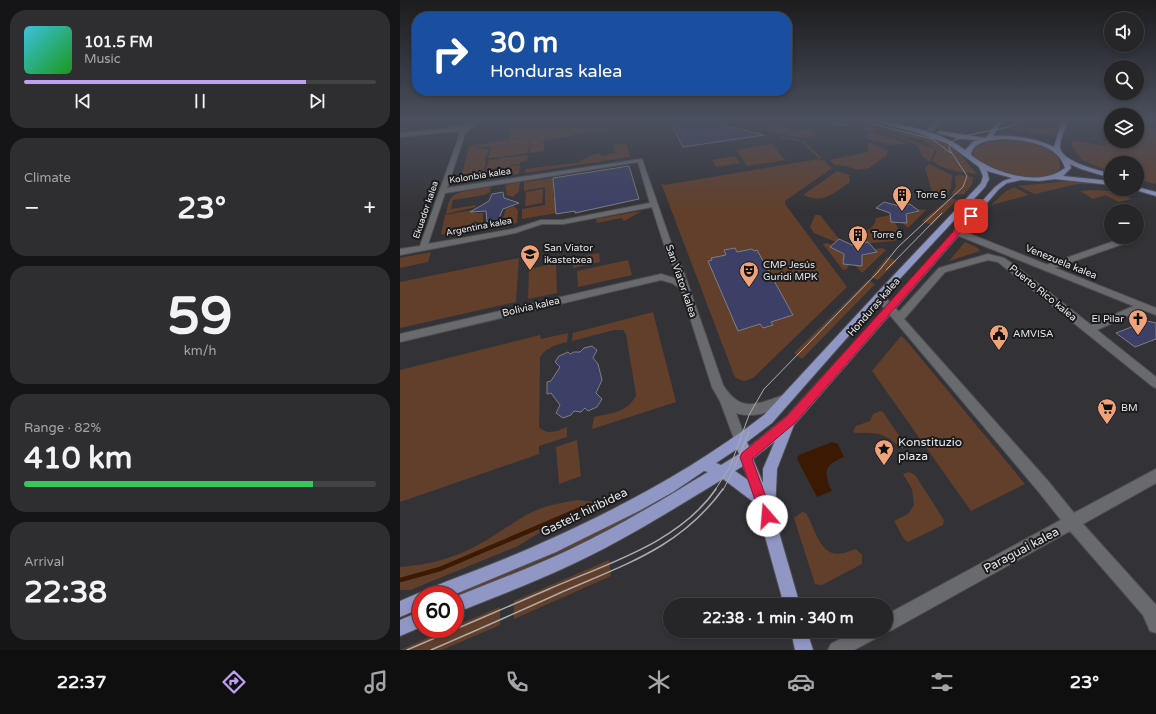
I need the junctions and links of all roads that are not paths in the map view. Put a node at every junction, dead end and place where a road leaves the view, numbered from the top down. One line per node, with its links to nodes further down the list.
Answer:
1 (455, 150): 17 (street, Ekuador kalea)
2 (961, 150): 6 (main road)
3 (969, 150): 6 (main road)
4 (1054, 150): 5 (main road)
5 (1058, 152): 7 (main road)
6 (968, 154): 9 (main road)
7 (1066, 159): 10 (main road); 11 (main road)
8 (640, 160): 17 (street, Kolonbia kalea); 19 (street, San Viator kalea)
9 (982, 166): 12 (main road); 28 (main road, Honduras kalea)
10 (1104, 174)
11 (1055, 177): 12 (main road); 13 (main road)
12 (1021, 178): 20 (main road, Honduras kalea)
13 (1104, 182)
14 (1144, 185): 15 (main road)
15 (1156, 188)
16 (1144, 191): 18 (main road)
17 (442, 192): 22 (street, Ekuador kalea)
18 (1156, 194)
19 (654, 204): 22 (street, Argentina kalea); 24 (street, San Viator kalea)
20 (957, 232): 25 (street, Venezuela kalea); 30 (main road, Honduras kalea)
21 (1114, 244): 25 (street)
22 (423, 248): 23 (street, Argentina kalea)
23 (400, 252)
24 (673, 260): 26 (street); 27 (street, San Viator kalea)
25 (1046, 268): 29 (street, Venezuela kalea)
26 (661, 277): 27 (street); 34 (street, Bolivia kalea)
27 (684, 287): 37 (street, San Viator kalea)
28 (879, 296): 30 (street); 36 (main road, Honduras kalea)
29 (1141, 306): 31 (street, Venezuela kalea); 33 (street)
30 (889, 309): 32 (street); 38 (main road, Honduras kalea)
31 (1156, 312)
32 (899, 318): 33 (street, Puerto Rico kalea); 45 (street)
33 (1089, 330): 35 (street, Puerto Rico kalea)
34 (400, 338)
35 (1156, 383)
36 (784, 400): 37 (street); 39 (main road, Honduras kalea)
37 (726, 401): 39 (street, San Viator kalea)
38 (791, 420): 40 (main road, Honduras kalea); 46 (main road)
39 (740, 440): 40 (main road); 41 (main road, Gasteiz hiribidea)
40 (746, 457): 42 (main road); 44 (main road)
41 (704, 464): 42 (main road); 47 (main road, Gasteiz hiribidea)
42 (722, 471): 44 (main road); 49 (main road)
43 (1156, 476): 45 (street, Paraguai kalea)
44 (762, 499): 46 (main road)
45 (1072, 523): 52 (street); 53 (street, Paraguai kalea)
46 (769, 525): 48 (main road)
47 (456, 586)
48 (790, 598)
49 (464, 601)
50 (412, 604): 51 (main road)
51 (400, 609)
52 (1152, 612): 55 (street)
53 (893, 620)
54 (412, 623): 56 (main road)
55 (1156, 625)
56 (400, 628)
57 (801, 638): 59 (main road)
58 (859, 638): 60 (street)
59 (804, 650)
60 (837, 650)

